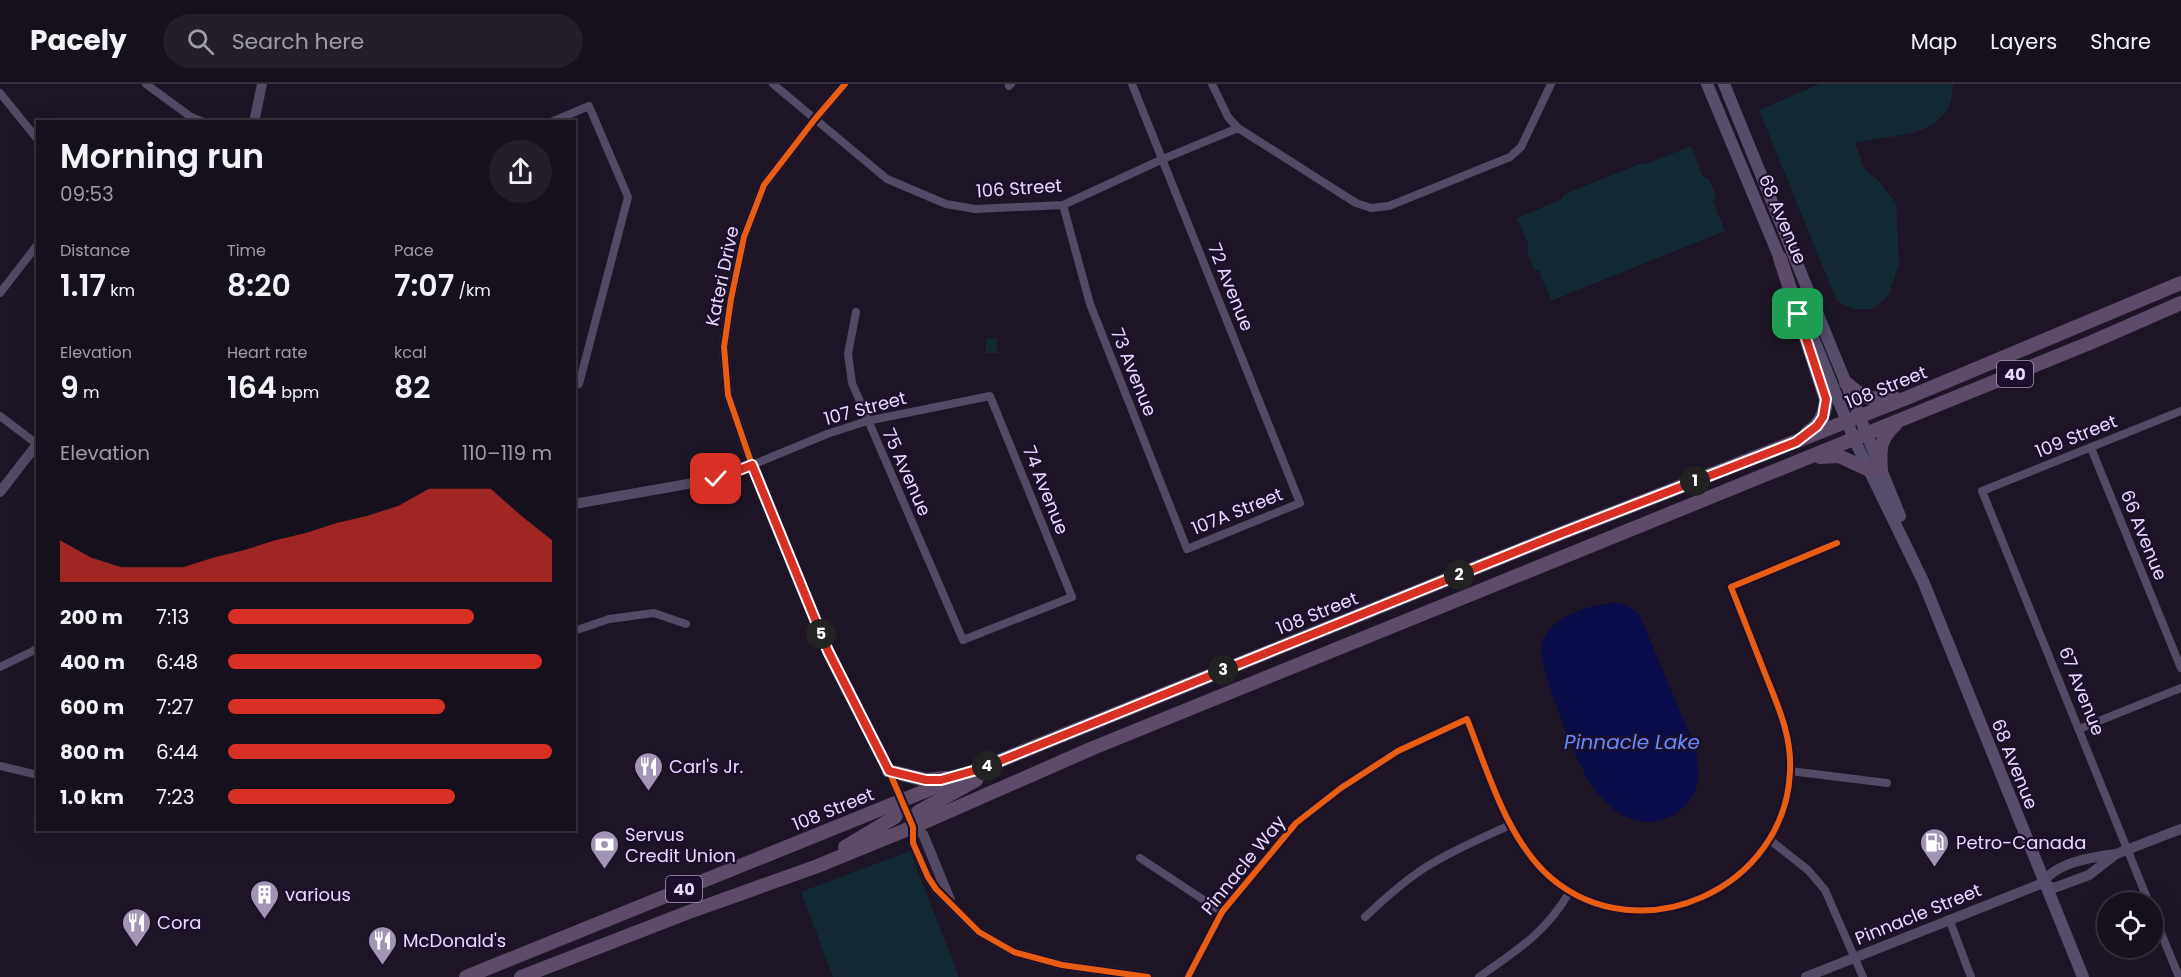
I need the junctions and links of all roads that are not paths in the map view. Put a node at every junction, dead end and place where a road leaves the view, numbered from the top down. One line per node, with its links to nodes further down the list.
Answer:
1 (146, 84): 12 (street)
2 (262, 84): 13 (street)
3 (773, 84): 11 (street)
4 (845, 84): 11 (street, Kateri Drive)
5 (1132, 84): 17 (street, 72 Avenue)
6 (1212, 84): 15 (street)
7 (1551, 84): 15 (street)
8 (1707, 84): 20 (main road, 68 Avenue)
9 (1724, 84): 25 (main road, 68 Avenue)
10 (0, 93): 16 (street)
11 (815, 119): 18 (street, 106 Street); 40 (street, Kateri Drive)
12 (199, 120)
13 (254, 120)
14 (556, 120): 26 (street)
15 (1239, 128): 17 (street, 106 Street)
16 (36, 138)
17 (1162, 159): 18 (street, 106 Street); 44 (street, 72 Avenue)
18 (1063, 204): 47 (street, 73 Avenue)
19 (36, 247): 22 (street)
20 (1780, 258): 31 (main road, 68 Avenue); 35 (main road)
21 (2181, 283): 28 (main road, 108 Street / 40)
22 (0, 293)
23 (2181, 303): 32 (main road, 108 Street / 40)
24 (856, 312): 33 (street, 75 Avenue)
25 (1846, 383): 28 (main road); 31 (main road, 68 Avenue)
26 (577, 384)
27 (990, 396): 33 (street, 107 Street); 50 (street, 74 Avenue)
28 (1909, 397): 31 (main road, 108 Street / 40)
29 (2181, 411): 38 (street, 109 Street)
30 (0, 416): 36 (street)
31 (1854, 419): 34 (main road, 68 Avenue); 35 (main road, 108 Street / 40)
32 (1901, 420): 34 (main road, 108 Street / 40); 41 (main road)
33 (867, 421): 40 (street, 107 Street); 50 (street, 75 Avenue)
34 (1860, 436): 39 (main road, 108 Street / 40); 41 (main road, 68 Avenue)
35 (1796, 442): 57 (main road, 108 Street / 40)
36 (36, 443)
37 (36, 445): 43 (street)
38 (2091, 448): 42 (street, 109 Street); 53 (street, 66 Avenue)
39 (1803, 460): 41 (main road); 64 (main road, 108 Street / 40)
40 (752, 465): 45 (street); 58 (street, Kateri Drive)
41 (1875, 471): 71 (main road, 68 Avenue)
42 (1982, 491): 55 (street, 67 Avenue)
43 (0, 492)
44 (1300, 503): 47 (street, 107A Street)
45 (576, 504)
46 (1837, 543): 59 (street)
47 (1187, 549)
48 (686, 624): 49 (street)
49 (576, 630)
50 (963, 640)
51 (36, 649): 52 (street)
52 (0, 667)
53 (2181, 668)
54 (2181, 688): 55 (street)
55 (2079, 729): 67 (street, 67 Avenue)
56 (0, 766): 60 (street)
57 (980, 769): 58 (main road); 62 (main road, 108 Street / 40); 64 (main road)
58 (889, 771): 62 (street, Kateri Drive)
59 (1790, 771): 61 (street); 66 (street)
60 (36, 775)
61 (1887, 783)
62 (902, 801): 64 (street, Kateri Drive); 70 (main road); 79 (main road, 108 Street / 40)
63 (1510, 825): 72 (street); 74 (street, Pinnacle Way); 75 (street)
64 (913, 827): 70 (main road, 108 Street / 40); 81 (street, Kateri Drive)
65 (2181, 829): 67 (street)
66 (1770, 840): 72 (street); 78 (street)
67 (2128, 850): 68 (street); 73 (street, 67 Avenue)
68 (2116, 854): 71 (street); 71 (street)
69 (1140, 858): 74 (street)
70 (789, 876): 80 (main road, 108 Street / 40)
71 (2043, 883): 76 (street, Pinnacle Street); 87 (main road, 68 Avenue)
72 (1570, 891): 83 (street)
73 (2145, 892)
74 (1222, 912): 82 (street, Pinnacle Way)
75 (1365, 917)
76 (1949, 920): 78 (street, Pinnacle Street); 86 (street)
77 (2163, 938): 88 (street)
78 (1855, 957): 84 (street, Pinnacle Street); 85 (street)
79 (466, 977)
80 (521, 977)
81 (1148, 977)
82 (1188, 977)
83 (1479, 977)
84 (1806, 977)
85 (1863, 977)
86 (1971, 977)
87 (2083, 977)
88 (2179, 977)

